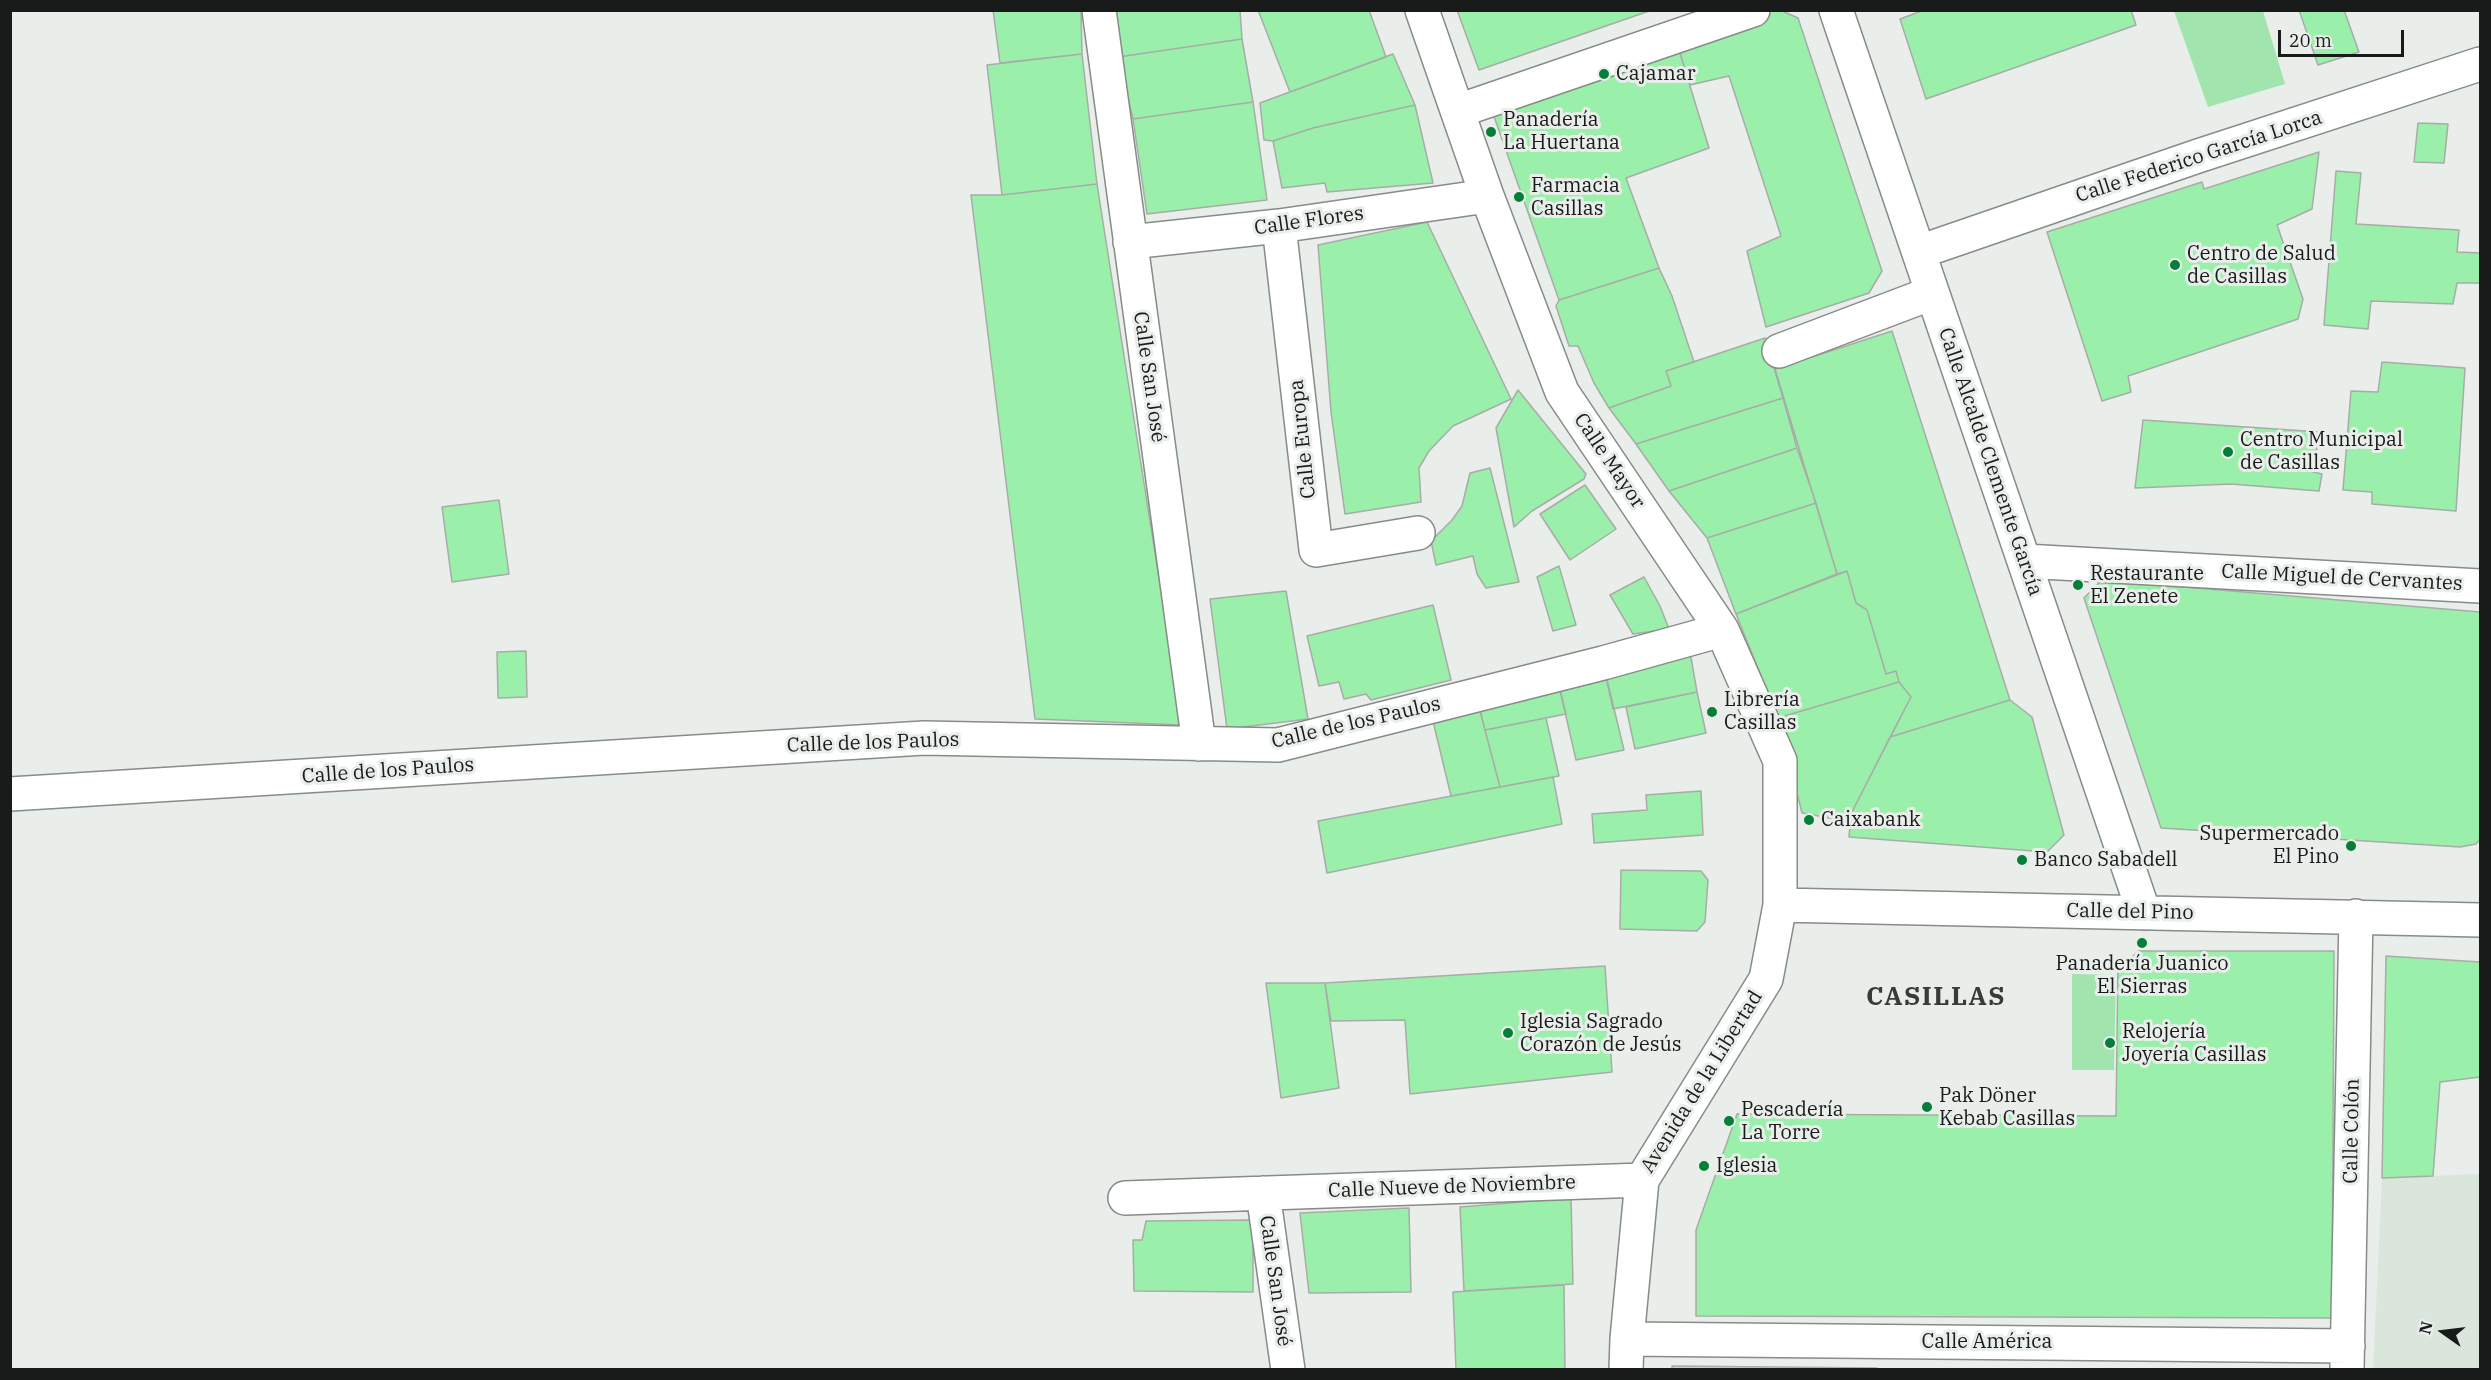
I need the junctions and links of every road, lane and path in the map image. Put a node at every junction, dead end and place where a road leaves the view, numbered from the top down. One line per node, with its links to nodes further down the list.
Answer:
1 (1099, 10): 9 (street, Calle San José)
2 (1422, 10): 6 (street, Calle Mayor)
3 (1753, 10): 6 (street)
4 (1836, 10): 10 (street, Calle Alcalde Clemente García)
5 (2481, 64): 10 (street, Calle Federico García Lorca)
6 (1458, 111): 7 (street, Calle Mayor)
7 (1487, 196): 8 (street, Calle Flores); 16 (street, Calle Mayor)
8 (1279, 226): 9 (street, Calle Flores); 13 (street, Calle Europa)
9 (1130, 242): 17 (street, Calle San José)
10 (1918, 252): 11 (street, Calle Alcalde Clemente García)
11 (1932, 293): 12 (street); 14 (street, Calle Alcalde Clemente García)
12 (1779, 351)
13 (1418, 533)
14 (2024, 561): 15 (street, Calle Miguel de Cervantes); 20 (street, Calle Alcalde Clemente García)
15 (2481, 586)
16 (1722, 630): 17 (street, Calle de los Paulos); 19 (street, Calle Mayor)
17 (1199, 744): 18 (street, Calle de los Paulos)
18 (10, 794)
19 (1780, 905): 20 (street, Calle del Pino); 23 (street, Avenida de la Libertad)
20 (2144, 913): 21 (street, Calle del Pino)
21 (2356, 916): 22 (street, Calle del Pino); 28 (street, Calle Colón)
22 (2481, 920)
23 (1642, 1180): 24 (street, Calle Nueve de Noviembre); 26 (street, Avenida de la Libertad)
24 (1263, 1193): 25 (street, Calle Nueve de Noviembre); 29 (street, Calle San José)
25 (1125, 1198)
26 (1626, 1354): 27 (street, Calle América)
27 (2027, 1356): 28 (street, Calle América)
28 (2347, 1358)
29 (1288, 1370)

